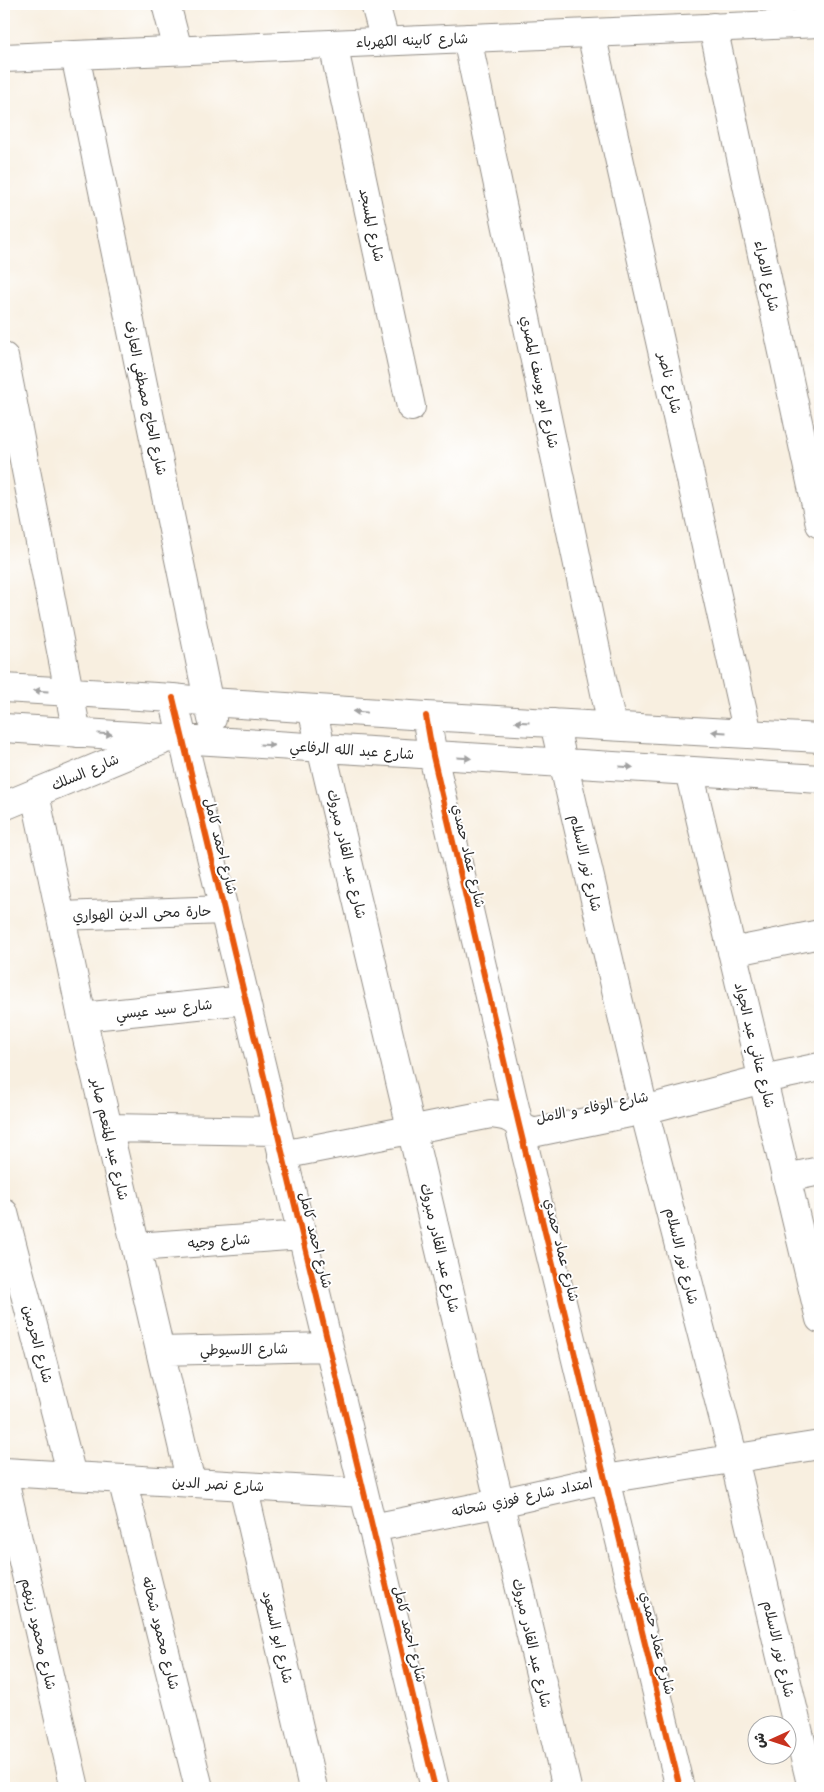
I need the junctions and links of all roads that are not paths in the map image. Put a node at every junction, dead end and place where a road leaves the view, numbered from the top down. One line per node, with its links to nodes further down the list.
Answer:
1 (166, 4): 9 (street)
2 (375, 4): 7 (street)
3 (713, 27): 4 (street, شارع كابينه الكهرباء); 5 (street, شارع كابينه الكهرباء); 14 (street, شارع الامراء)
4 (819, 27)
5 (591, 33): 6 (street, شارع كابينه الكهرباء); 25 (street, شارع ناصر)
6 (467, 38): 7 (street, شارع كابينه الكهرباء); 22 (street, شارع ابو يوسف المصري)
7 (385, 41): 8 (street, شارع كابينه الكهرباء)
8 (333, 44): 9 (street, شارع كابينه الكهرباء); 13 (street, شارع المسجد)
9 (178, 50): 10 (street, شارع كابينه الكهرباء)
10 (75, 55): 11 (street, شارع كابينه الكهرباء); 18 (street, شارع الحاج مصطفي العارف)
11 (4, 58)
12 (4, 357): 16 (street)
13 (411, 407)
14 (820, 524)
15 (4, 688): 16 (street, one-way to 15)
16 (70, 693): 17 (street); 24 (street)
17 (173, 698): 18 (street); 27 (street, شارع احمد كامل)
18 (210, 702): 19 (street); 28 (street, شارع الحاج مصطفي العارف)
19 (312, 709): 20 (street, one-way to 19); 29 (street, شارع عبد القادر مبروك)
20 (426, 716): 21 (street, one-way to 20); 30 (street, شارع عماد حمدي)
21 (554, 724): 22 (street); 31 (street, شارع نور الاسلام)
22 (612, 726): 25 (street, one-way to 22)
23 (4, 728): 24 (street, شارع عبد الله الرفاعي)
24 (76, 733): 27 (street, شارع عبد الله الرفاعي, one-way to 27)
25 (748, 734): 26 (street)
26 (820, 738)
27 (174, 739): 28 (street, شارع عبد الله الرفاعي); 34 (street, شارع السلك); 36 (street, شارع احمد كامل)
28 (216, 742): 29 (street, شارع عبد الله الرفاعي, one-way to 29)
29 (322, 748): 30 (street, شارع عبد الله الرفاعي); 47 (street, شارع عبد القادر مبروك)
30 (433, 756): 31 (street, شارع عبد الله الرفاعي, one-way to 31); 45 (street, شارع عماد حمدي)
31 (562, 764): 32 (street, شارع عبد الله الرفاعي, one-way to 32); 44 (street, شارع نور الاسلام)
32 (689, 771): 33 (street, شارع عبد الله الرفاعي); 39 (street, شارع عناني عبد الجواد)
33 (820, 779)
34 (35, 794): 35 (street, شارع السلك); 37 (street, شارع عبد المنعم صابر)
35 (4, 806)
36 (224, 910): 37 (street, حارة محى الدين الهواري); 40 (street, شارع احمد كامل)
37 (61, 916): 41 (street, شارع عبد المنعم صابر)
38 (820, 934): 39 (street)
39 (732, 952): 43 (street, شارع عناني عبد الجواد)
40 (245, 1000): 41 (street, شارع سيد عيسي); 48 (street, شارع احمد كامل)
41 (82, 1018): 46 (street, شارع عبد المنعم صابر)
42 (820, 1067): 43 (street, شارع الوفاء و الامل)
43 (763, 1079): 44 (street, شارع الوفاء و الامل); 50 (street, شارع عناني عبد الجواد)
44 (644, 1110): 45 (street, شارع الوفاء و الامل); 58 (street, شارع نور الاسلام)
45 (519, 1126): 47 (street, شارع الوفاء و الامل); 63 (street, شارع عماد حمدي)
46 (108, 1128): 48 (street, شارع الوفاء و الامل); 53 (street, شارع عبد المنعم صابر)
47 (412, 1130): 48 (street, شارع الوفاء و الامل); 67 (street, شارع عبد القادر مبروك)
48 (280, 1143): 52 (street, شارع احمد كامل)
49 (820, 1171): 50 (street)
50 (786, 1178): 54 (street, شارع عناني عبد الجواد)
51 (4, 1213): 60 (street, شارع الحرمين)
52 (302, 1235): 53 (street, شارع وجيه); 55 (street, شارع احمد كامل)
53 (136, 1247): 56 (street, شارع عبد المنعم صابر)
54 (820, 1319)
55 (328, 1347): 56 (street, شارع الاسيوطي); 66 (street, شارع احمد كامل)
56 (160, 1351): 64 (street, شارع عبد المنعم صابر)
57 (820, 1445): 58 (street, امتداد شارع فوزي شحاته)
58 (734, 1459): 63 (street, امتداد شارع فوزي شحاته); 75 (street, شارع نور الاسلام)
59 (4, 1472): 60 (street, شارع نصر الدين)
60 (72, 1476): 62 (street, شارع نصر الدين)
61 (4, 1479): 69 (street, شارع محمود زينهم)
62 (122, 1479): 64 (street, شارع نصر الدين); 70 (street, شارع محمود شحاته)
63 (605, 1480): 67 (street, امتداد شارع فوزي شحاته); 74 (street, شارع عماد حمدي)
64 (191, 1483): 65 (street, شارع نصر الدين)
65 (243, 1486): 66 (street, شارع نصر الدين); 71 (street, شارع ابو السعود)
66 (364, 1493): 68 (street, شارع احمد كامل)
67 (499, 1503): 68 (street, امتداد شارع فوزي شحاته); 73 (street, شارع عبد القادر مبروك)
68 (372, 1528): 72 (street, شارع احمد كامل)
69 (75, 1788)
70 (199, 1788)
71 (313, 1788)
72 (435, 1788)
73 (567, 1788)
74 (680, 1788)
75 (812, 1788)

